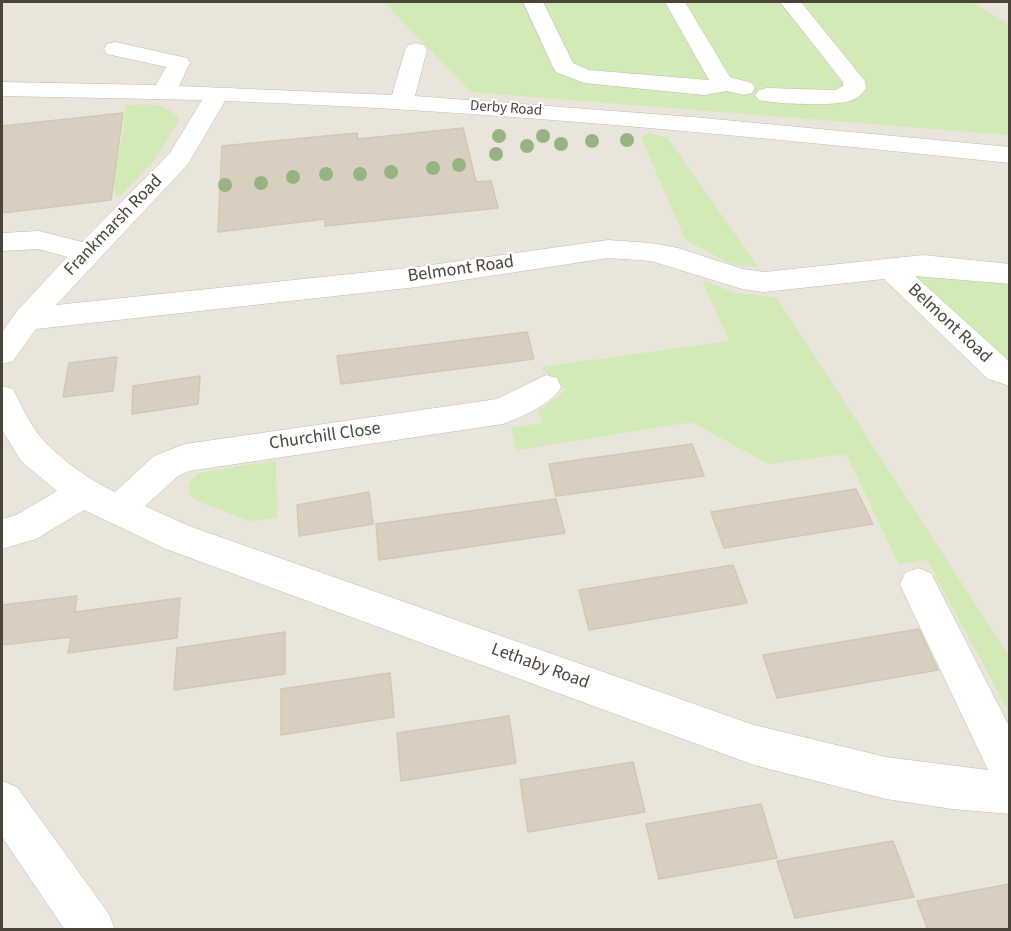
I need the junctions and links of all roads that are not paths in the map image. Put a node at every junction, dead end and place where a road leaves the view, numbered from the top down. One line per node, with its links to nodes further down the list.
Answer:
1 (533, 2): 7 (street)
2 (675, 2): 7 (street)
3 (790, 2): 12 (street)
4 (115, 49): 10 (street)
5 (416, 50): 13 (street)
6 (2, 74): 8 (street)
7 (726, 84): 12 (street)
8 (81, 88): 9 (street, Derby Road); 10 (street, Derby Road)
9 (2, 89)
10 (164, 92): 11 (street, Derby Road)
11 (218, 93): 13 (street, Derby Road); 17 (street, Frankmarsh Road)
12 (767, 95): 14 (street)
13 (402, 102): 14 (street, Derby Road)
14 (775, 132): 15 (street, Derby Road)
15 (1010, 155)
16 (2, 242): 17 (street)
17 (87, 252): 20 (street, Frankmarsh Road)
18 (892, 270): 19 (street, Belmont Road); 20 (street, Belmont Road); 22 (street, Belmont Road)
19 (1010, 274)
20 (27, 319): 21 (street, Frankmarsh Road)
21 (2, 353)
22 (1010, 374)
23 (546, 387): 26 (street, Churchill Close)
24 (2, 398): 25 (street)
25 (83, 493): 26 (street, Lethaby Road); 27 (street)
26 (117, 511): 30 (street, Lethaby Road)
27 (2, 534)
28 (918, 585): 29 (street)
29 (1010, 772)
30 (1010, 793)
31 (2, 802): 32 (street)
32 (93, 930)

